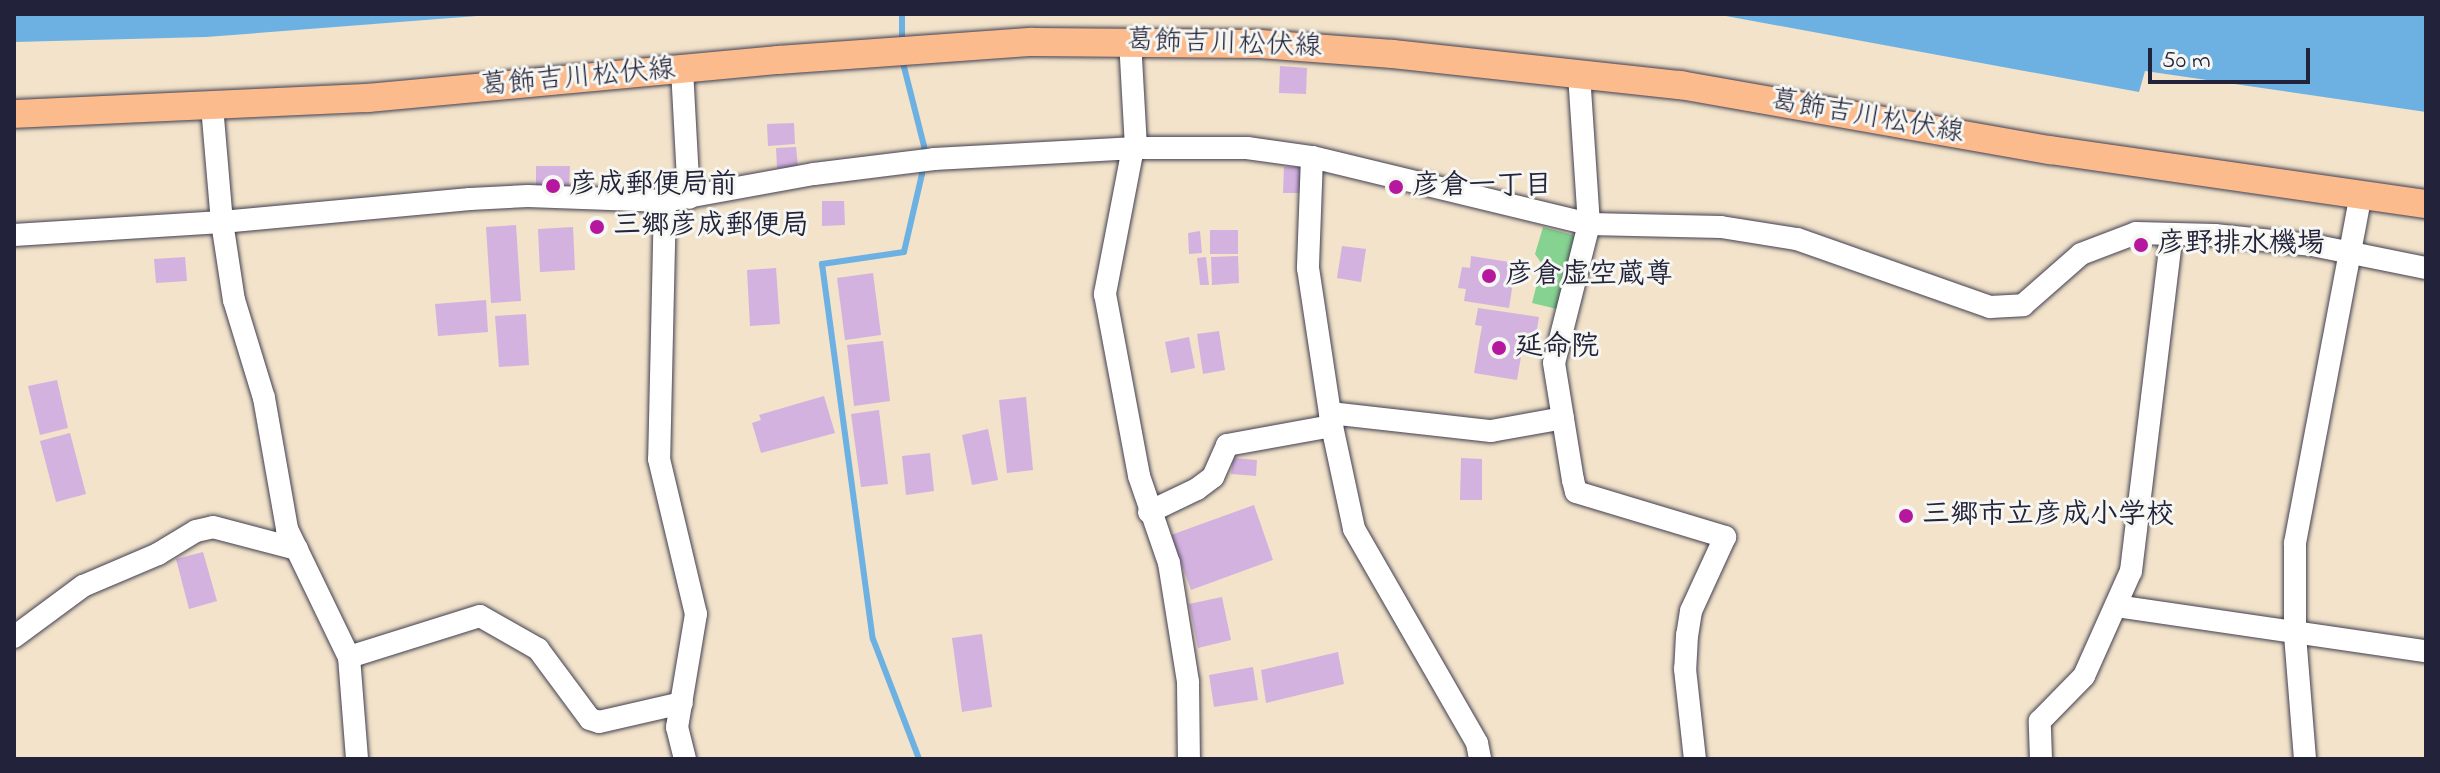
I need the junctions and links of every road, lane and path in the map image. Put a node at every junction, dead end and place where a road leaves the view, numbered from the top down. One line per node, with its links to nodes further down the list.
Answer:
1 (1130, 40): 2 (main road, 葛飾吉川松伏線); 3 (main road, 葛飾吉川松伏線); 6 (street)
2 (682, 69): 4 (main road, 葛飾吉川松伏線); 9 (street)
3 (1579, 74): 8 (main road, 葛飾吉川松伏線); 13 (street)
4 (212, 106): 5 (main road, 葛飾吉川松伏線); 12 (street)
5 (14, 114)
6 (1134, 148): 7 (street); 9 (street); 20 (street)
7 (1312, 157): 13 (street); 19 (street)
8 (2361, 195): 11 (main road, 葛飾吉川松伏線); 16 (street)
9 (689, 198): 10 (street)
10 (665, 201): 12 (street); 27 (street)
11 (2426, 204)
12 (222, 222): 15 (street); 21 (street)
13 (1589, 224): 14 (street); 18 (street)
14 (2172, 234): 16 (street); 22 (street)
15 (14, 235)
16 (2350, 251): 17 (street); 23 (street)
17 (2426, 268)
18 (1563, 418): 19 (street); 32 (street)
19 (1331, 420): 20 (street); 31 (street)
20 (1149, 512): 30 (street)
21 (297, 549): 24 (street); 26 (street)
22 (2116, 606): 23 (street); 33 (street)
23 (2295, 634): 25 (street); 34 (street)
24 (14, 637)
25 (2426, 651)
26 (349, 657): 27 (street); 28 (street)
27 (682, 703): 29 (street)
28 (357, 759)
29 (685, 759)
30 (1189, 759)
31 (1480, 759)
32 (1695, 759)
33 (2041, 759)
34 (2305, 759)

